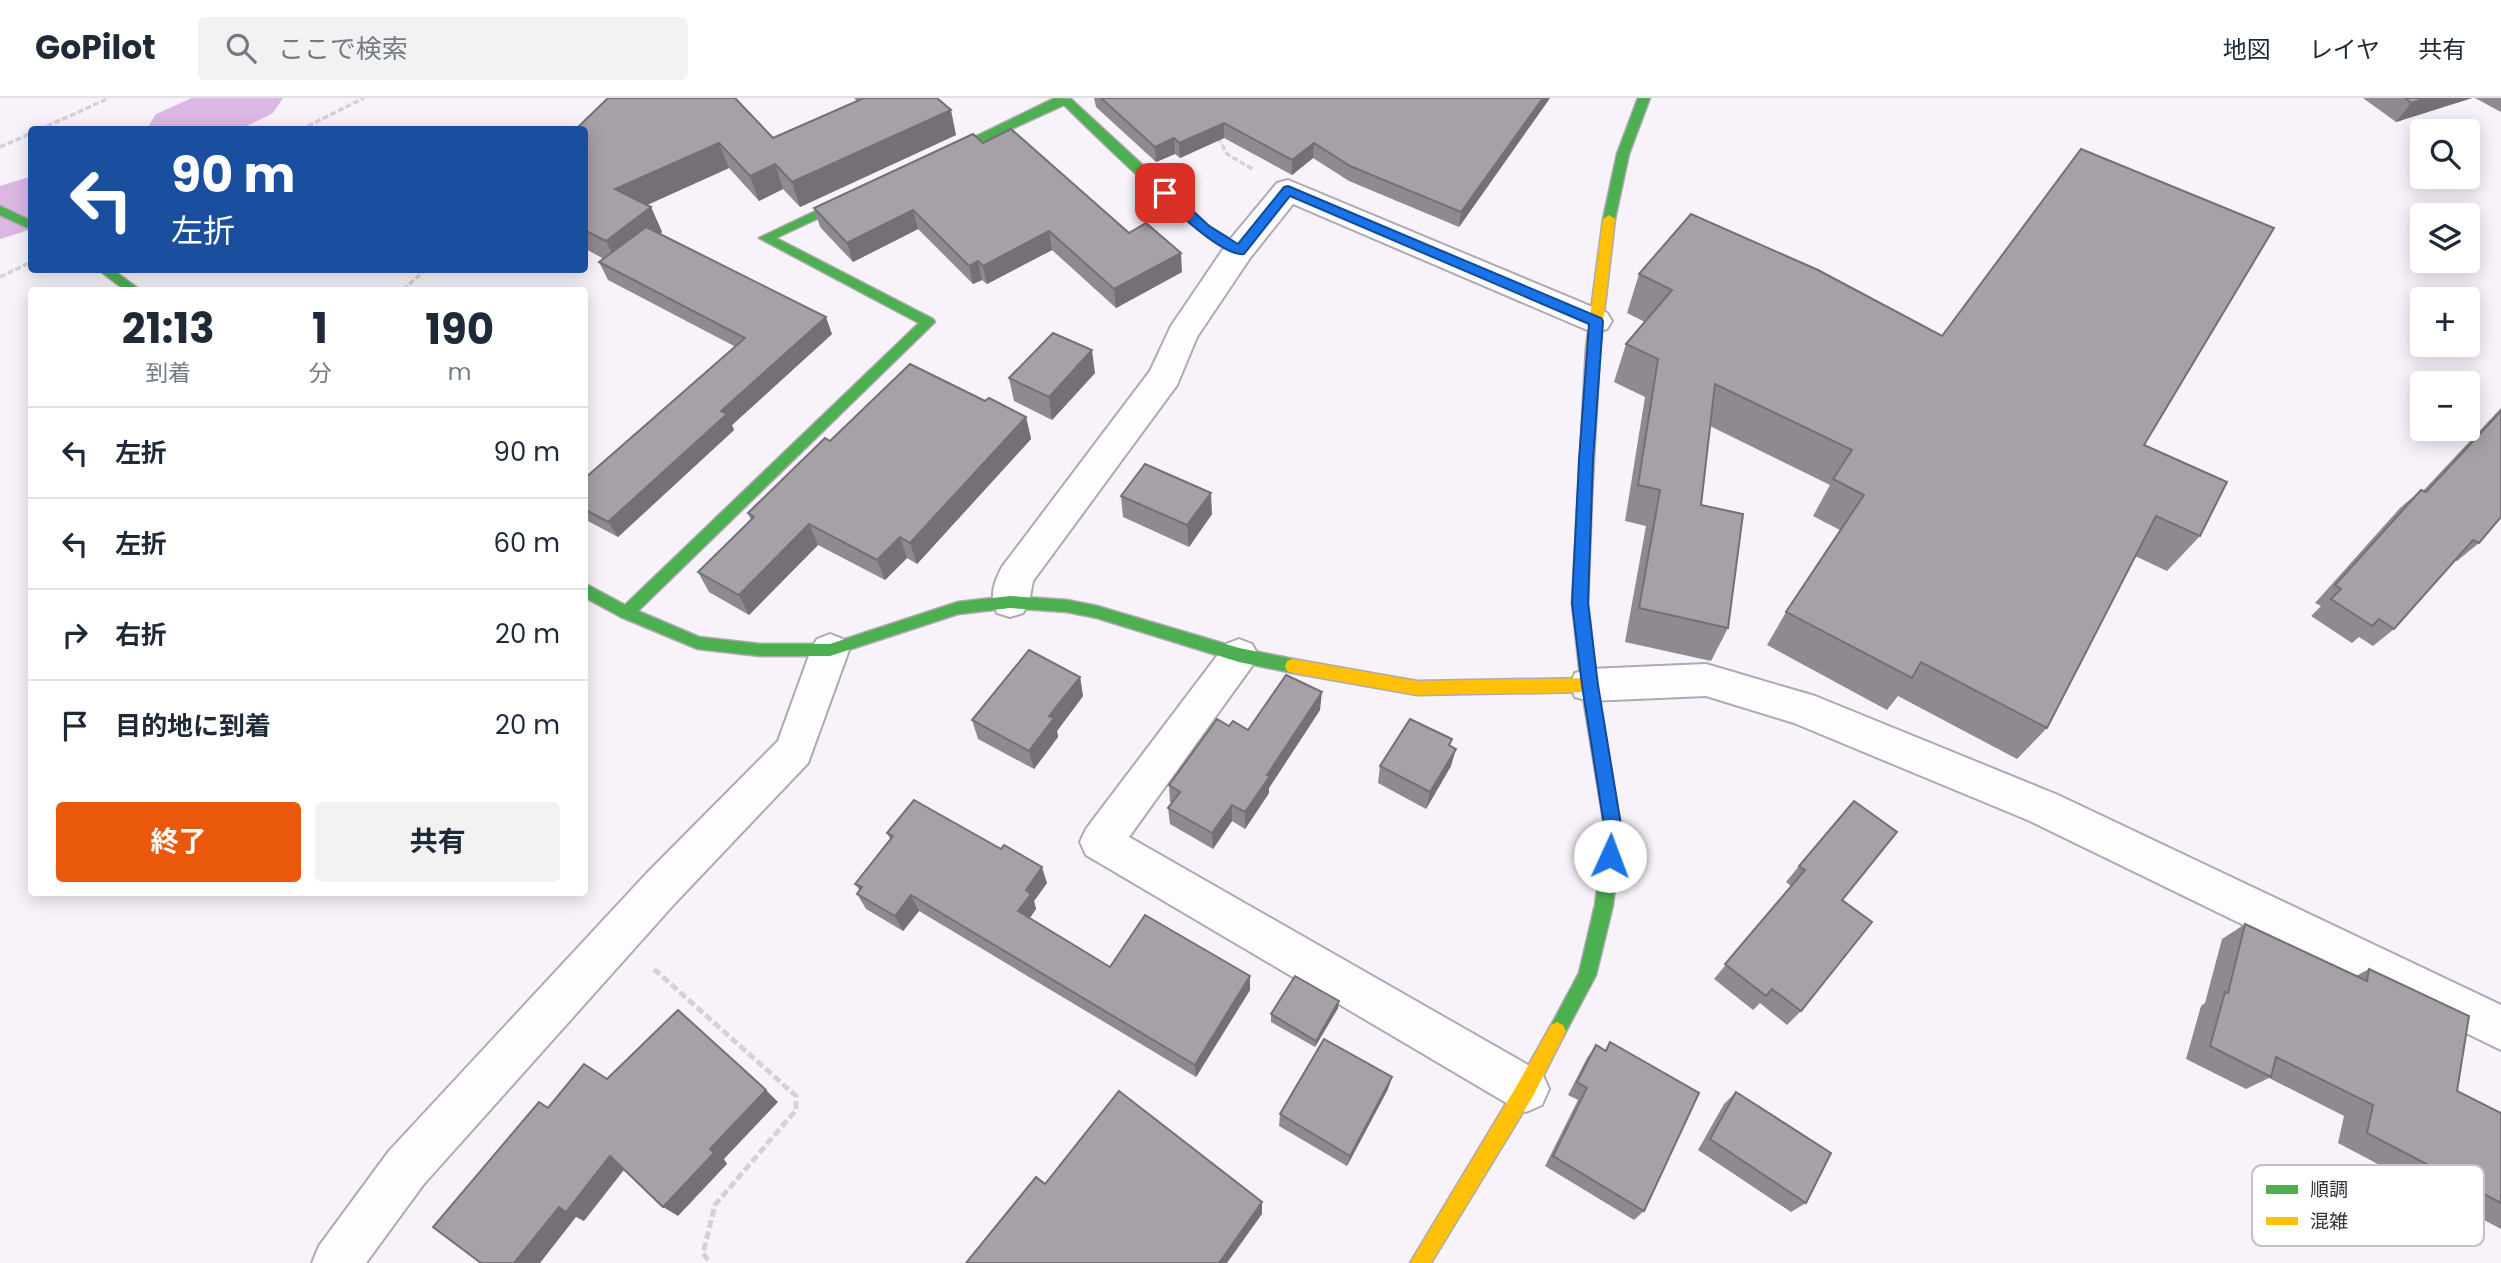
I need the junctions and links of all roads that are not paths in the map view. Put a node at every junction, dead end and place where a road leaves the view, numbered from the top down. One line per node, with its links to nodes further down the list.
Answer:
1 (1644, 98): 9 (street)
2 (917, 167): 6 (street)
3 (879, 185): 12 (street)
4 (0, 210): 5 (street)
5 (28, 224)
6 (1239, 250): 9 (street); 11 (street)
7 (109, 273): 8 (street)
8 (130, 287)
9 (1596, 321): 15 (street)
10 (588, 591): 12 (street)
11 (1010, 602): 13 (street); 14 (street)
12 (626, 613): 13 (street)
13 (830, 650): 18 (street)
14 (1239, 655): 15 (street); 17 (street)
15 (1590, 685): 16 (street); 17 (street)
16 (2501, 1028)
17 (1526, 1089): 19 (street)
18 (336, 1263)
19 (1420, 1263)

